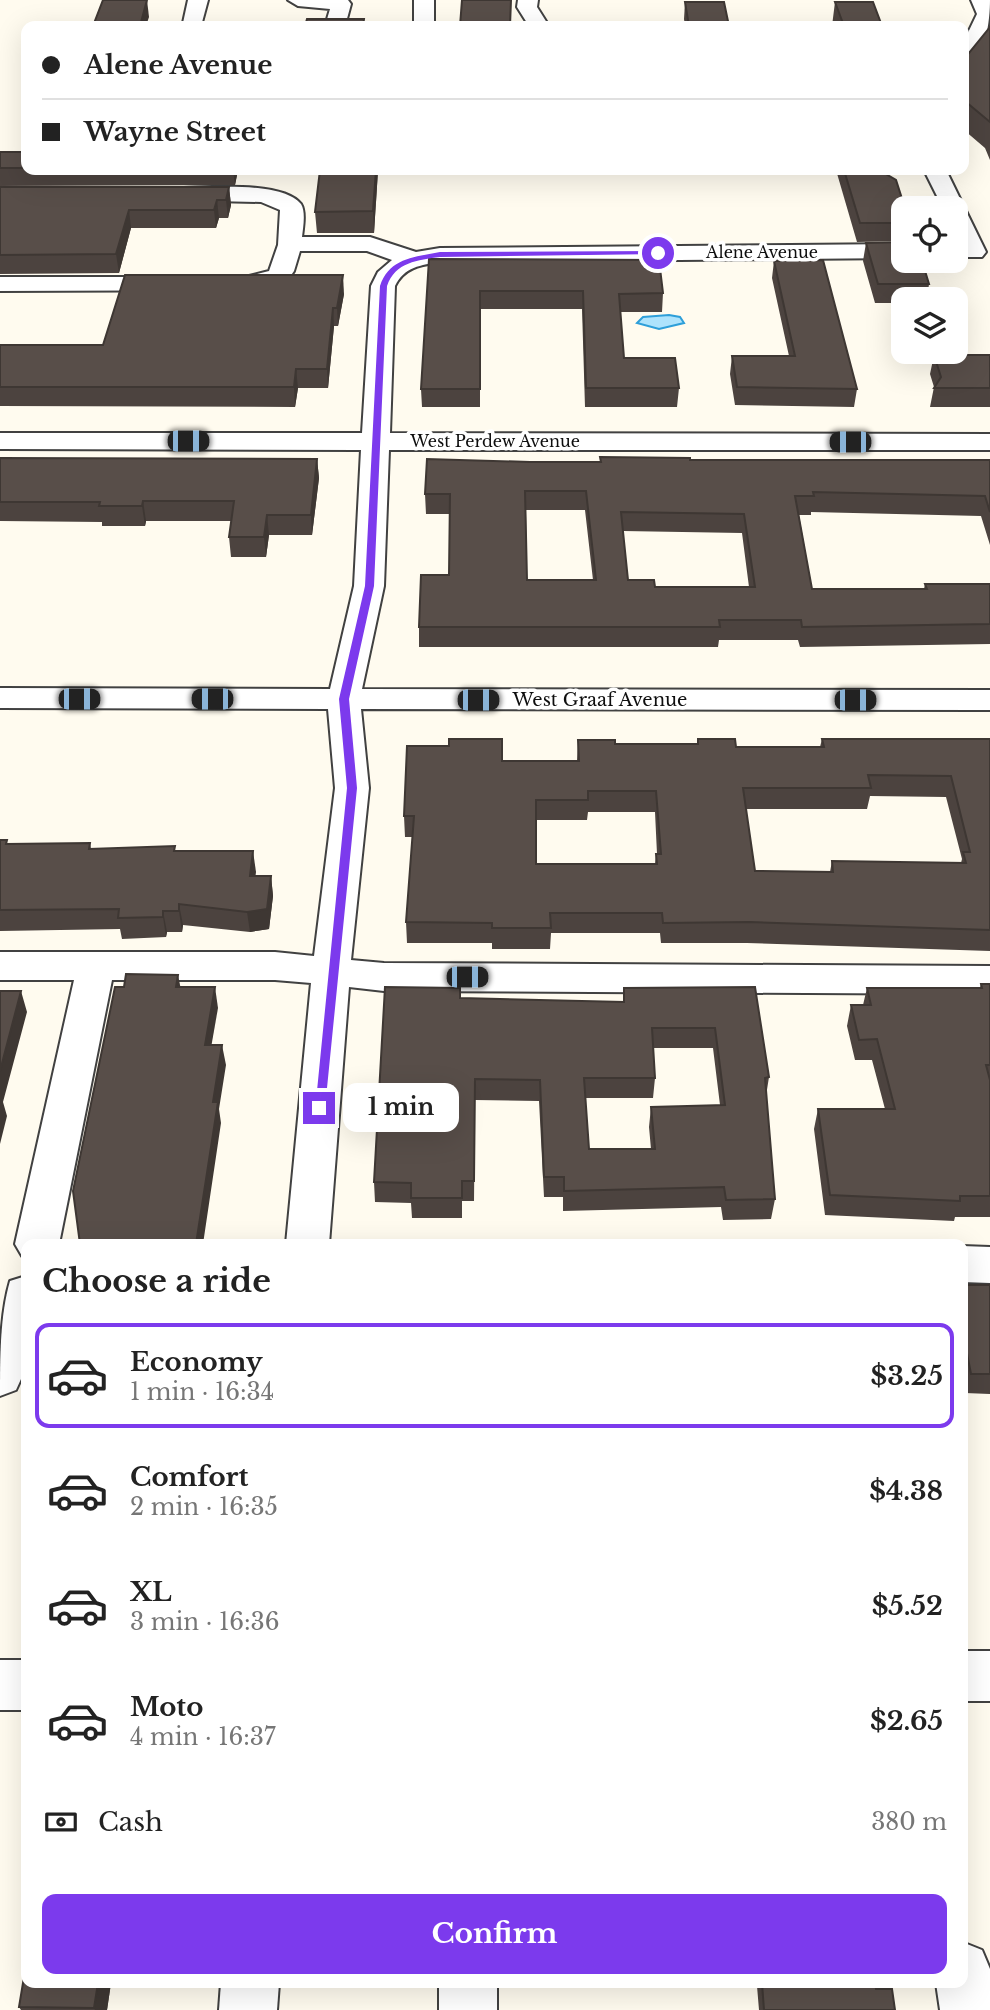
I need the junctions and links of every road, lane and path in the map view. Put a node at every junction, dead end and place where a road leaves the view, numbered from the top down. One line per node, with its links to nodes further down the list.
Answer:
1 (198, 0): 6 (street)
2 (298, 0): 7 (street)
3 (424, 0): 8 (street)
4 (528, 0): 9 (street)
5 (981, 0): 10 (street)
6 (193, 21)
7 (336, 21)
8 (424, 21)
9 (536, 21)
10 (969, 52)
11 (938, 175): 13 (street)
12 (154, 195): 14 (street)
13 (948, 196)
14 (289, 244): 16 (street); 17 (street)
15 (891, 251): 16 (street, Alene Avenue)
16 (412, 259): 19 (street)
17 (0, 284)
18 (0, 441): 19 (street, West Perdew Avenue)
19 (375, 441): 20 (street, West Perdew Avenue); 22 (street)
20 (990, 442)
21 (0, 698): 22 (street, West Graaf Avenue)
22 (344, 699): 23 (street, West Graaf Avenue); 26 (street)
23 (990, 700)
24 (96, 965): 25 (street); 26 (street); 28 (street)
25 (0, 966)
26 (331, 971): 27 (street); 29 (street)
27 (990, 980)
28 (38, 1239)
29 (307, 1239)
30 (968, 1264): 31 (street)
31 (990, 1265)
32 (21, 1320): 33 (street)
33 (0, 1376)
34 (968, 1676): 35 (street)
35 (990, 1676)
36 (0, 1685): 37 (street)
37 (21, 1685)
38 (250, 1988): 41 (street)
39 (468, 1988): 42 (street)
40 (965, 1988): 43 (street)
41 (248, 2010)
42 (468, 2010)
43 (969, 2010)

